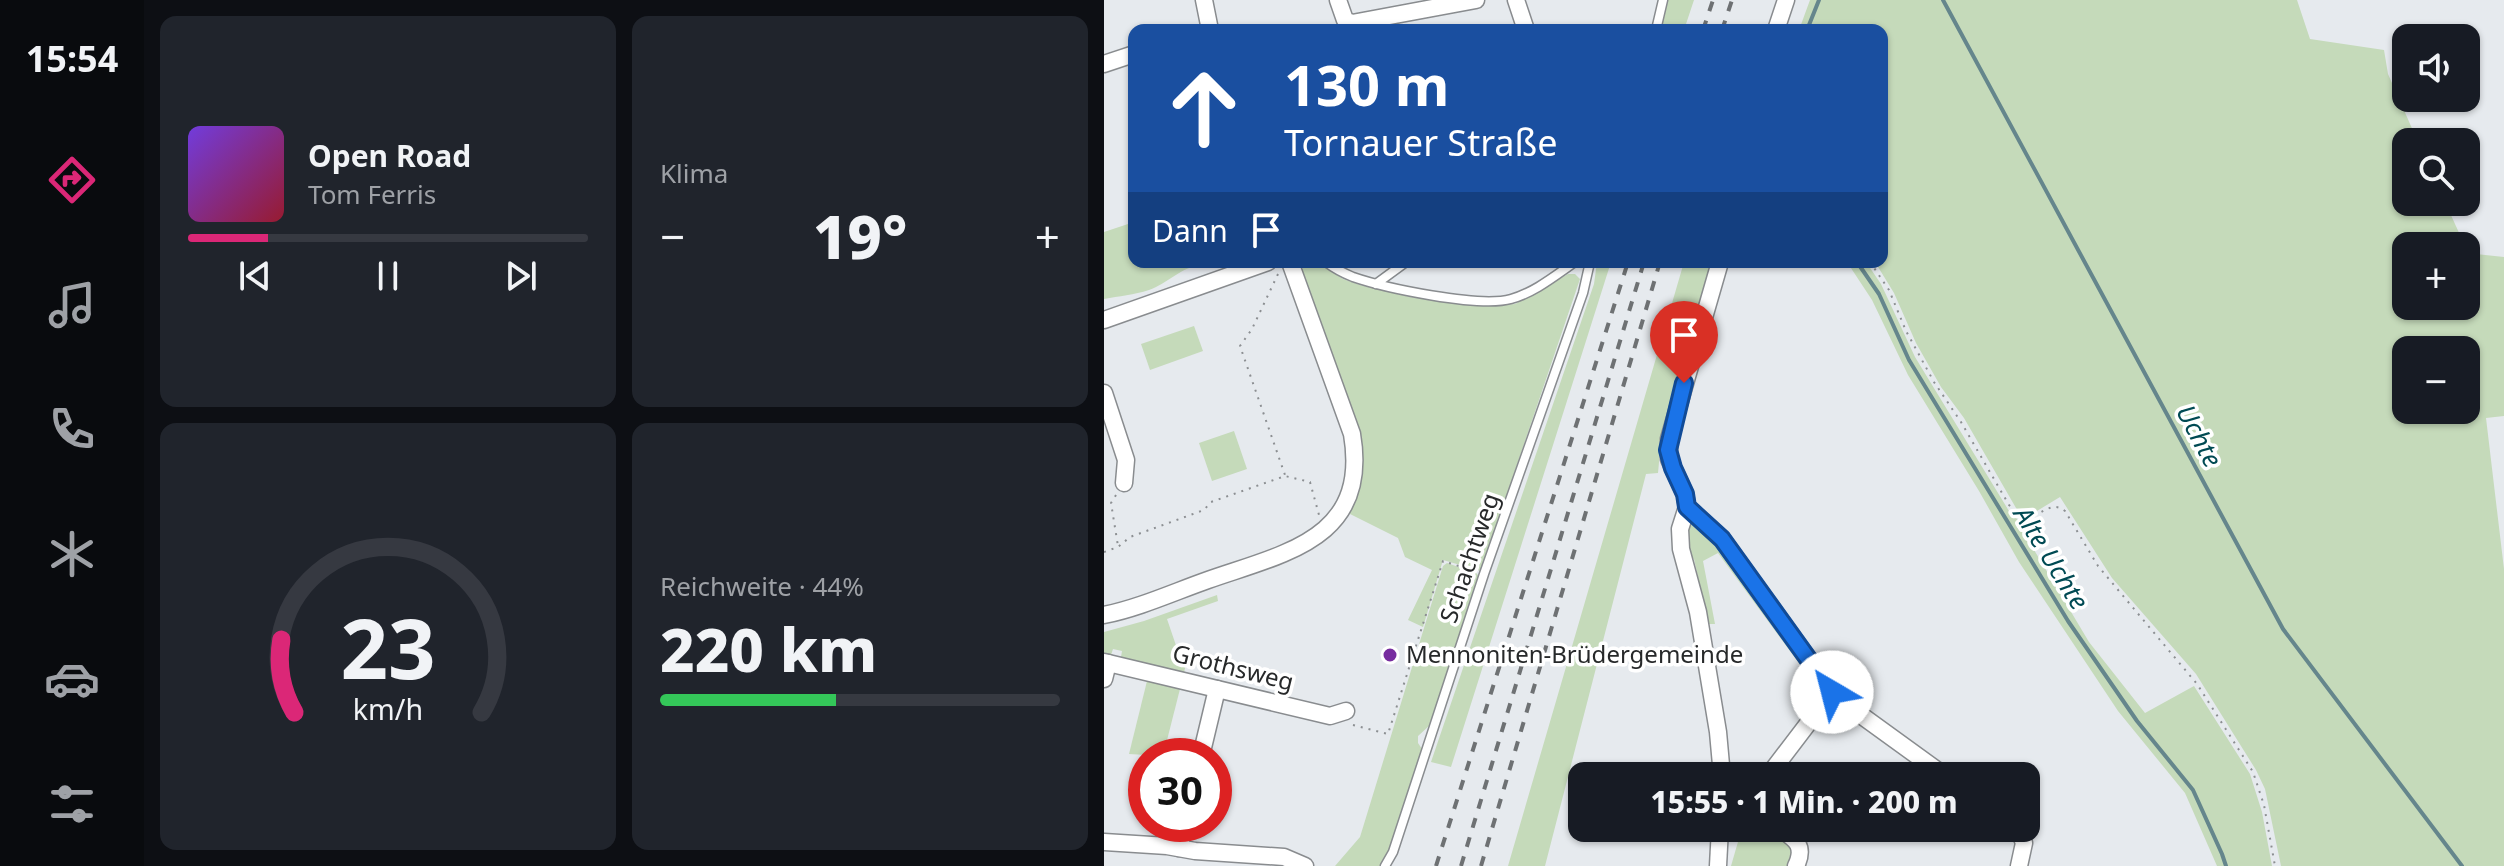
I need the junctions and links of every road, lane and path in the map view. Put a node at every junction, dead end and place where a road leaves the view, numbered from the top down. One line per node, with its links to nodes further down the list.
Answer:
1 (1204, 0): 7 (street)
2 (1338, 0): 3 (street)
3 (1476, 0)
4 (1516, 0): 8 (street)
5 (1663, 0): 9 (lane)
6 (1786, 0): 10 (street)
7 (1207, 24)
8 (1524, 24)
9 (1657, 24)
10 (1778, 24)
11 (1128, 56): 12 (street)
12 (1104, 64)
13 (1266, 268): 23 (street)
14 (1277, 268): 25 (path)
15 (1281, 268): 28 (street)
16 (1336, 268): 22 (lane)
17 (1398, 268): 22 (lane)
18 (1566, 268): 22 (lane)
19 (1589, 268): 31 (lane, Schachtweg)
20 (1718, 268): 27 (street)
21 (1874, 268): 51 (path)
22 (1376, 284)
23 (1104, 320)
24 (1104, 393): 26 (street)
25 (1285, 476): 28 (path); 29 (path)
26 (1124, 483): 29 (path)
27 (1687, 507): 35 (street); 38 (street)
28 (1323, 532): 32 (street)
29 (1118, 547): 30 (path)
30 (1104, 552)
31 (1484, 574): 36 (path); 47 (lane, Schachtweg)
32 (1104, 615)
33 (1105, 668): 34 (street, Grothsweg)
34 (1217, 689): 36 (street, Grothsweg); 37 (street)
35 (1832, 692): 39 (street); 40 (street)
36 (1338, 714)
37 (1205, 738)
38 (1721, 762)
39 (1779, 762)
40 (1926, 762)
41 (1104, 842): 45 (street)
42 (1723, 842): 48 (street)
43 (1798, 842): 49 (street)
44 (2024, 842): 50 (street)
45 (1183, 855): 46 (street)
46 (1305, 866)
47 (1385, 866)
48 (1718, 866)
49 (1796, 866)
50 (2019, 866)
51 (2275, 866)

